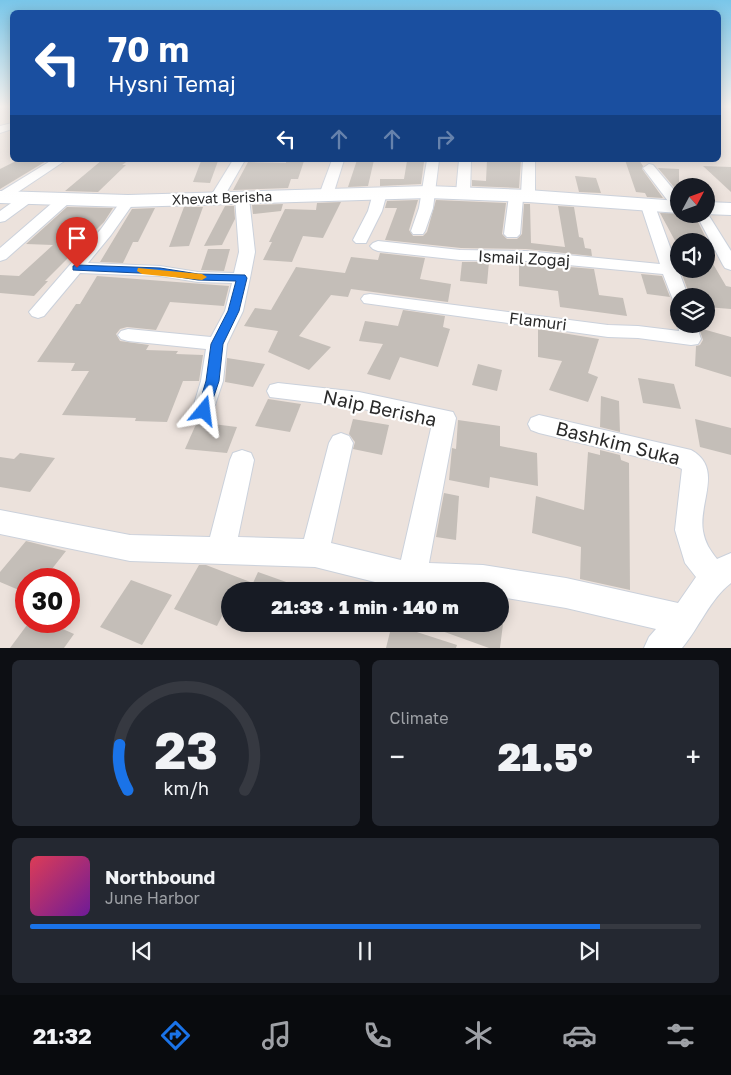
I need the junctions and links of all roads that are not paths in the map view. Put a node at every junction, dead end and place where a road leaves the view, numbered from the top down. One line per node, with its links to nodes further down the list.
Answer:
1 (57, 162): 14 (street)
2 (238, 162): 17 (street)
3 (337, 162): 12 (street)
4 (433, 162): 8 (street)
5 (465, 162): 10 (street)
6 (529, 162): 13 (street)
7 (649, 168): 11 (street, Xhevat Berisha)
8 (428, 192): 9 (street, Xhevat Berisha); 10 (street, Xhevat Berisha); 26 (street)
9 (380, 193): 12 (street, Xhevat Berisha); 28 (street)
10 (463, 194): 13 (street, Xhevat Berisha)
11 (670, 194)
12 (326, 195): 15 (street, Xhevat Berisha)
13 (522, 196): 20 (street, Xhevat Berisha); 27 (street)
14 (0, 197): 16 (street, Xhevat Berisha)
15 (242, 198): 17 (street, Xhevat Berisha); 35 (street)
16 (26, 199): 18 (street, Xhevat Berisha); 24 (street)
17 (216, 199): 19 (street, Xhevat Berisha)
18 (64, 200): 19 (street, Xhevat Berisha); 30 (street)
19 (128, 201): 33 (street)
20 (648, 206): 21 (street, Xhevat Berisha); 32 (street)
21 (670, 207)
22 (715, 208): 23 (street)
23 (731, 209)
24 (0, 218)
25 (708, 223): 31 (street)
26 (418, 231)
27 (512, 234)
28 (360, 240)
29 (378, 246): 34 (street, Ismail Zogaj)
30 (0, 256)
31 (731, 265)
32 (670, 267)
33 (77, 268): 35 (street); 37 (street)
34 (670, 270)
35 (242, 278): 40 (street)
36 (370, 299): 38 (street, Flamuri)
37 (38, 312)
38 (689, 333)
39 (128, 335): 40 (street)
40 (217, 344): 42 (street)
41 (278, 391): 50 (street, Naip Berisha)
42 (204, 411)
43 (539, 424): 49 (street, Bashkim Suka)
44 (341, 443): 48 (street)
45 (242, 460): 47 (street)
46 (0, 522): 47 (street)
47 (220, 550): 48 (street)
48 (315, 553): 50 (street)
49 (723, 573): 51 (street)
50 (412, 577): 51 (street)
51 (685, 620): 52 (street)
52 (660, 648)

